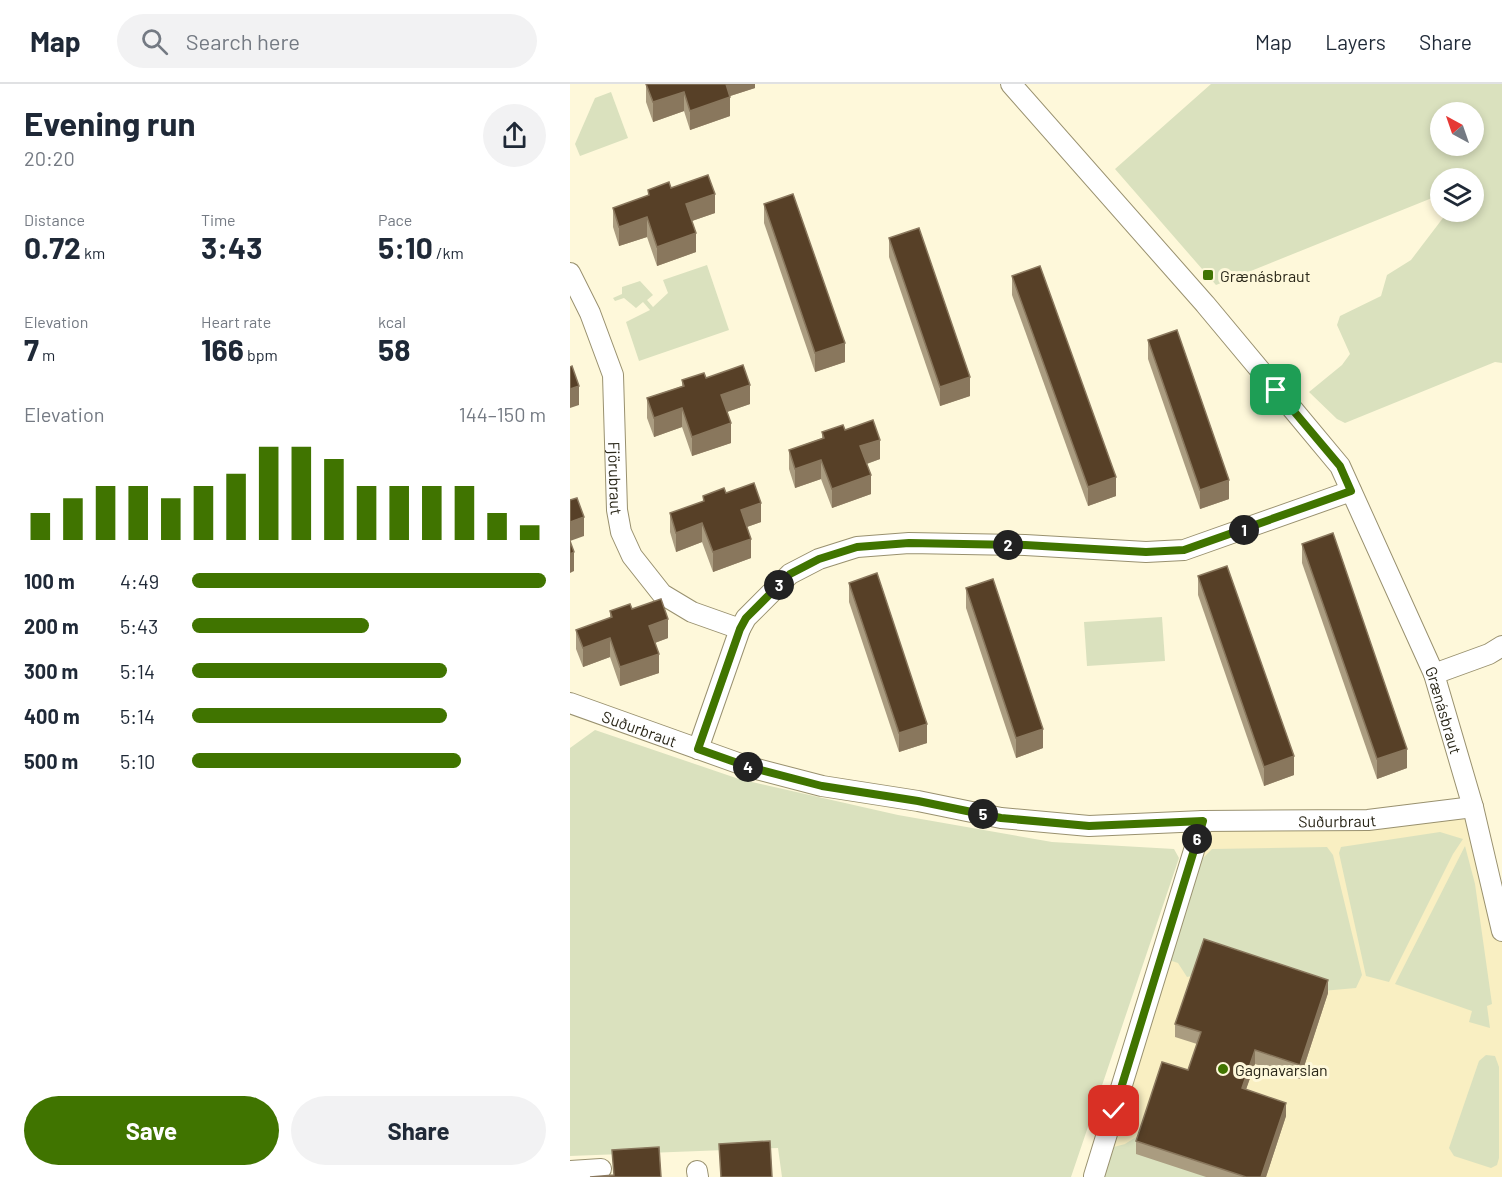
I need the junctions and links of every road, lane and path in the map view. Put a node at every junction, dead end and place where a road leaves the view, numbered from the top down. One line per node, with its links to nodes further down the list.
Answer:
1 (1011, 84): 3 (street, Grænásbraut)
2 (570, 273): 4 (street, Fjörubraut)
3 (1351, 491): 4 (street); 6 (street, Grænásbraut)
4 (740, 629): 9 (street)
5 (1502, 646): 6 (street)
6 (1434, 674): 10 (street, Grænásbraut)
7 (579, 706): 8 (street); 9 (street, Suðurbraut)
8 (570, 720)
9 (698, 749): 11 (street, Suðurbraut)
10 (1473, 807): 11 (street, Suðurbraut); 12 (street, Grænásbraut)
11 (1203, 821): 15 (street)
12 (1502, 931)
13 (601, 1170): 14 (street)
14 (570, 1171)
15 (1094, 1176)

